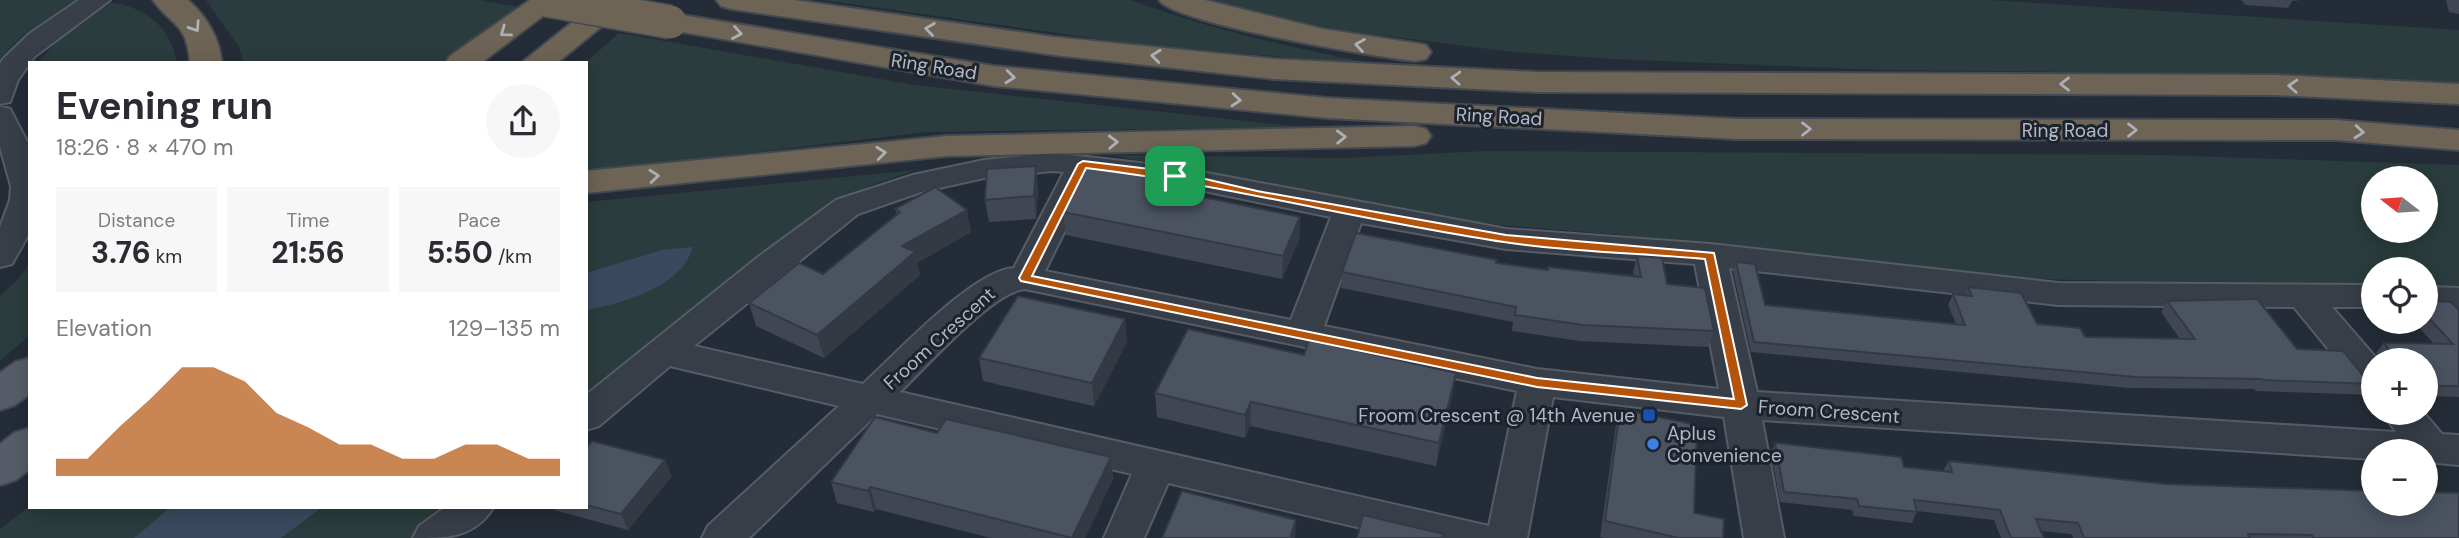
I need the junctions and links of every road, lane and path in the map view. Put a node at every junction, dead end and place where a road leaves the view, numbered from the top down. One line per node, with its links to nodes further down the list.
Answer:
1 (97, 0): 12 (street)
2 (168, 0): 7 (highway, one-way to 7)
3 (548, 0): 8 (highway, one-way to 8); 14 (highway, Ring Road, one-way to 14, bridge)
4 (619, 0): 9 (highway)
5 (731, 0): 10 (highway, Ring Road, one-way to 5)
6 (1174, 0): 10 (highway, one-way to 6)
7 (206, 61)
8 (464, 61)
9 (540, 61)
10 (1794, 84): 11 (highway, Ring Road, one-way to 10)
11 (2459, 94)
12 (0, 96)
13 (0, 115): 20 (street)
14 (1738, 129): 15 (highway, Ring Road, one-way to 15); 17 (highway, one-way to 14)
15 (2459, 140)
16 (1083, 164): 18 (street); 21 (street); 27 (street)
17 (588, 182)
18 (1349, 211): 19 (street); 26 (street)
19 (1710, 255): 22 (street); 33 (street)
20 (0, 256)
21 (1025, 278): 26 (street, Froom Crescent); 32 (street, Froom Crescent)
22 (2303, 295): 23 (street); 28 (street)
23 (2361, 296)
24 (2438, 298): 25 (street)
25 (2459, 299)
26 (1303, 335): 30 (street, Froom Crescent)
27 (664, 352): 32 (street); 34 (street)
28 (2361, 365)
29 (28, 374): 31 (main road)
30 (1537, 382): 33 (street, Froom Crescent); 45 (street)
31 (0, 394)
32 (870, 399): 38 (street); 42 (street, Froom Crescent)
33 (1741, 405): 37 (street, Froom Crescent); 46 (street)
34 (588, 414)
35 (2416, 425): 37 (street)
36 (28, 447): 39 (main road)
37 (2445, 449)
38 (1156, 465): 43 (street); 44 (street)
39 (0, 468)
40 (472, 509): 41 (street)
41 (433, 538)
42 (722, 538)
43 (1124, 538)
44 (1475, 538)
45 (1507, 538)
46 (1764, 538)

